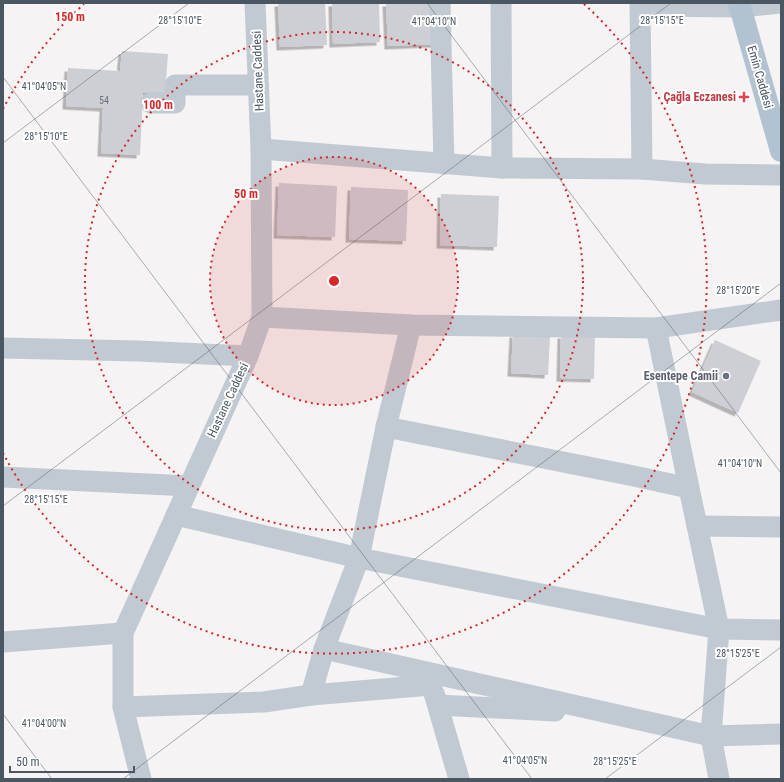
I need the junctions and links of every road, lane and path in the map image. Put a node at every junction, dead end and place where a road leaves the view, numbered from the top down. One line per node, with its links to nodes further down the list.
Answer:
1 (256, 3): 7 (street, Hastane Caddesi)
2 (440, 3): 11 (street)
3 (501, 3): 12 (street)
4 (780, 3): 6 (street)
5 (640, 5): 6 (street); 13 (street)
6 (740, 5): 10 (main road, Emin Caddesi)
7 (258, 85): 8 (street); 9 (street, Hastane Caddesi)
8 (151, 103)
9 (261, 149): 11 (street); 16 (street, Hastane Caddesi)
10 (781, 151)
11 (444, 164): 12 (street)
12 (502, 168): 13 (street)
13 (642, 169): 14 (street)
14 (781, 175)
15 (781, 310): 18 (street)
16 (262, 317): 17 (street); 20 (street, Hastane Caddesi)
17 (411, 325): 18 (street); 21 (street)
18 (656, 328): 24 (street)
19 (3, 348): 20 (street)
20 (248, 356): 23 (street, Hastane Caddesi)
21 (386, 427): 24 (street); 28 (street)
22 (3, 477): 23 (street)
23 (189, 486): 25 (street, Hastane Caddesi)
24 (688, 488): 26 (street)
25 (176, 515): 28 (street); 31 (street, Hastane Caddesi)
26 (697, 526): 27 (street); 29 (street)
27 (781, 527)
28 (359, 558): 29 (street); 33 (street)
29 (719, 629): 30 (street); 40 (street)
30 (781, 630)
31 (123, 633): 32 (street); 37 (street, Hastane Caddesi)
32 (3, 642)
33 (324, 649): 34 (street); 35 (street)
34 (429, 679): 35 (street); 36 (street); 38 (street)
35 (311, 695): 37 (street)
36 (438, 705): 38 (street); 42 (street)
37 (123, 707): 41 (street, Hastane Caddesi)
38 (611, 714): 40 (street)
39 (781, 734): 40 (street)
40 (711, 736): 43 (street)
41 (141, 779)
42 (460, 779)
43 (719, 779)

